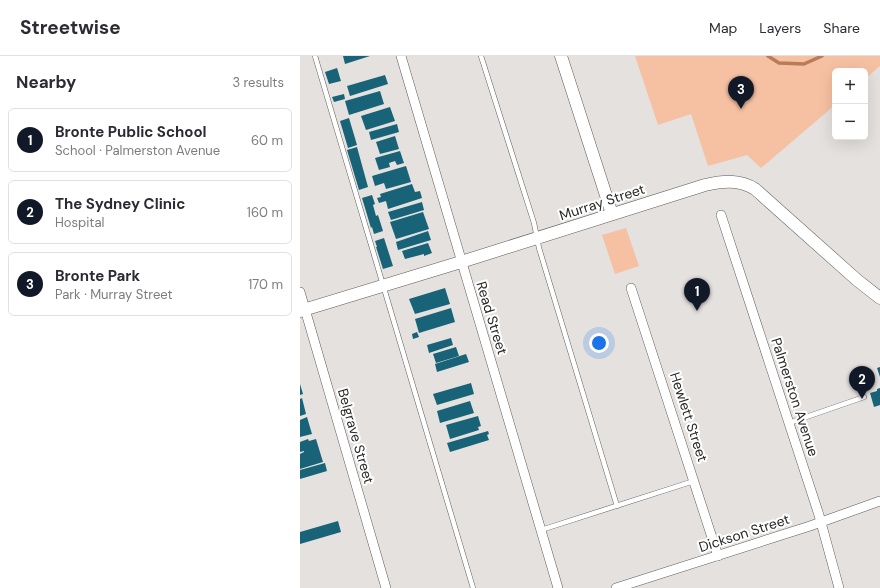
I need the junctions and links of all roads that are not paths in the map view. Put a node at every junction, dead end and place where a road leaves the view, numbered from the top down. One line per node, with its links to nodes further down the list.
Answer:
1 (315, 56): 9 (lane)
2 (401, 56): 8 (street, Read Street)
3 (481, 56): 7 (lane)
4 (561, 56): 5 (main road)
5 (612, 214): 7 (main road, Murray Street); 12 (main road, Murray Street)
6 (721, 215): 15 (street, Palmerston Avenue)
7 (537, 238): 8 (main road, Murray Street); 18 (lane)
8 (461, 262): 9 (main road, Murray Street); 20 (street, Read Street)
9 (384, 286): 13 (main road, Murray Street); 23 (lane)
10 (631, 288): 16 (street, Hewlett Street)
11 (300, 292): 13 (street, Belgrave Street)
12 (880, 298)
13 (302, 311): 22 (street, Belgrave Street)
14 (864, 397): 15 (lane)
15 (789, 423): 19 (street, Palmerston Avenue)
16 (694, 481): 18 (lane); 21 (street, Hewlett Street)
17 (880, 501): 19 (street, Dickson Street)
18 (617, 506): 20 (lane)
19 (821, 522): 21 (street, Dickson Street); 26 (street, Palmerston Avenue)
20 (541, 530): 24 (street, Read Street)
21 (718, 556): 25 (street, Dickson Street)
22 (386, 588)
23 (473, 588)
24 (558, 588)
25 (616, 588)
26 (839, 588)

